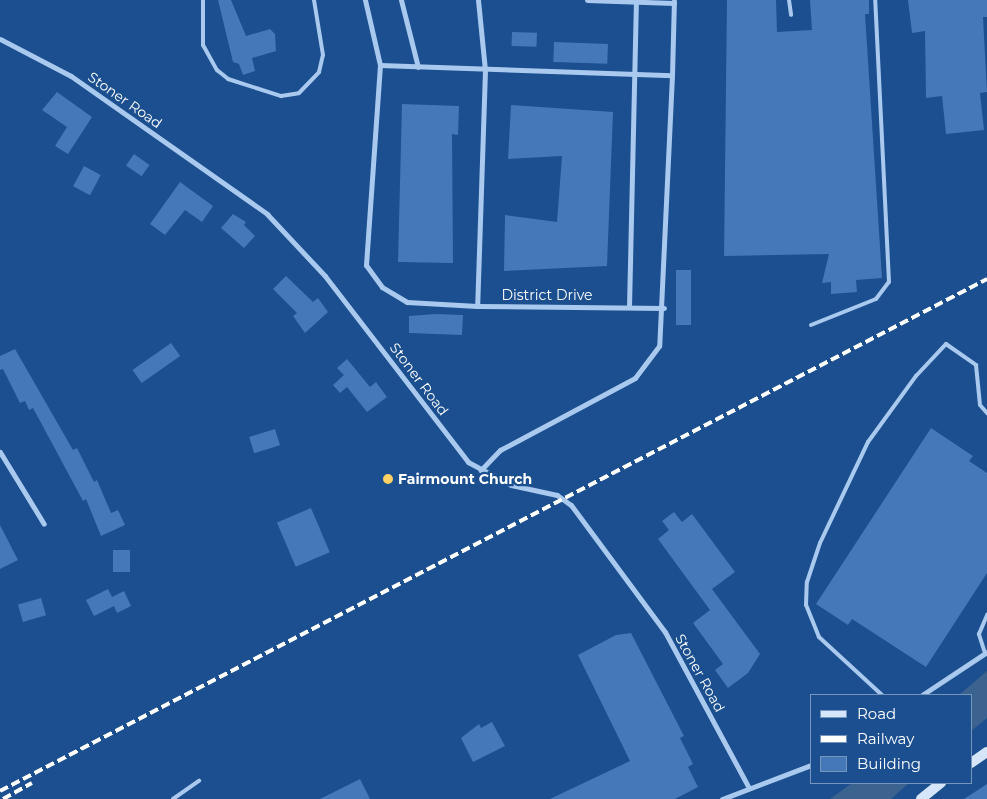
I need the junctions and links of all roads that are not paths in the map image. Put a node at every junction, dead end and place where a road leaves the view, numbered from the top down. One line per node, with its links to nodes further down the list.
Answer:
1 (203, 0): 2 (lane)
2 (314, 0)
3 (365, 0): 13 (street, District Drive)
4 (401, 0): 14 (street)
5 (478, 0): 15 (street)
6 (588, 0): 9 (street)
7 (789, 0): 11 (lane)
8 (875, 0): 21 (lane)
9 (636, 1): 10 (street); 16 (street)
10 (674, 1): 17 (street)
11 (791, 15)
12 (0, 39): 24 (street, Stoner Road)
13 (380, 65): 14 (street); 18 (street, District Drive)
14 (418, 67): 15 (street)
15 (485, 70): 16 (street); 18 (street)
16 (636, 74): 17 (street); 19 (street)
17 (672, 76): 20 (street)
18 (477, 306): 19 (street, District Drive)
19 (629, 307): 20 (street, District Drive)
20 (664, 308): 24 (street)
21 (811, 325)
22 (987, 413): 28 (lane)
23 (0, 452): 25 (street)
24 (481, 470): 35 (street, Stoner Road)
25 (44, 524)
26 (987, 615): 27 (lane)
27 (986, 653): 29 (street)
28 (881, 694)
29 (924, 694)
30 (987, 752): 31 (main road)
31 (972, 762)
32 (810, 765): 35 (street)
33 (199, 781): 36 (lane)
34 (940, 784): 38 (main road)
35 (749, 788): 37 (street)
36 (173, 799)
37 (722, 799)
38 (922, 799)

